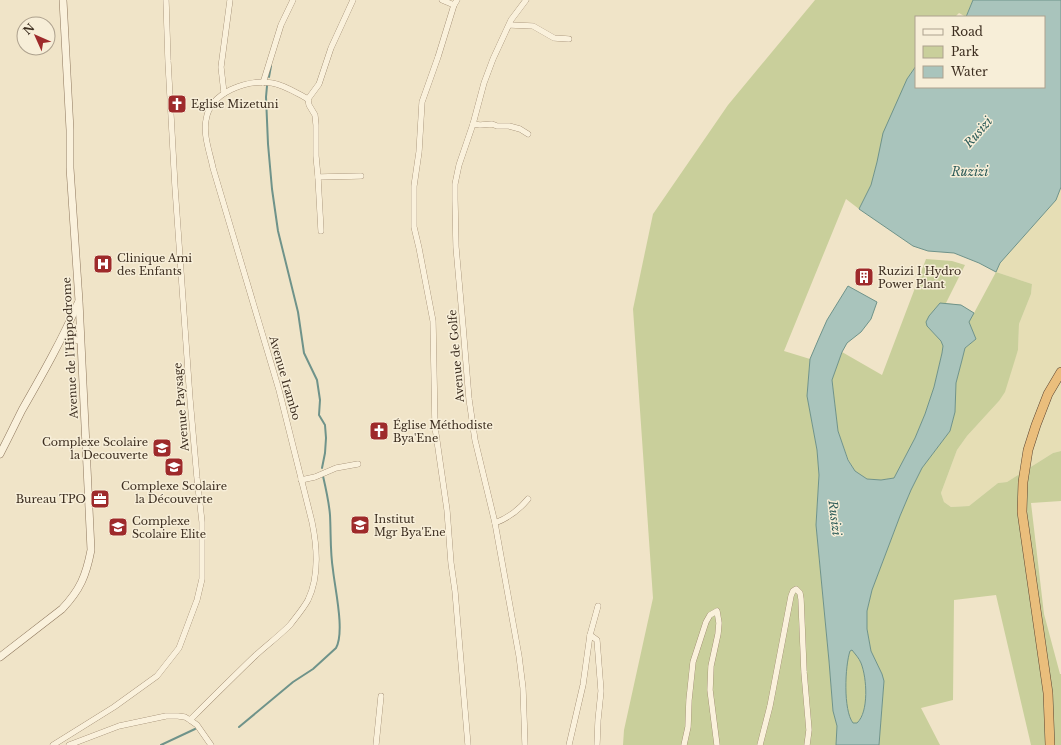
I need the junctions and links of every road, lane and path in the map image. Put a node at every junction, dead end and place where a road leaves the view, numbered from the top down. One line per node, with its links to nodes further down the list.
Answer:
1 (63, 0): 19 (street, Avenue de l'Hippodrome)
2 (166, 0): 33 (street, Avenue Paysage)
3 (230, 0): 12 (street)
4 (293, 0): 11 (street)
5 (354, 0): 13 (street)
6 (442, 0): 8 (street)
7 (526, 0): 9 (street, Avenue de Golfe)
8 (455, 2): 37 (street)
9 (510, 25): 10 (street); 14 (street, Avenue de Golfe)
10 (569, 39)
11 (263, 83): 12 (street, Avenue Irambo); 13 (street, Avenue Irambo)
12 (224, 94): 25 (street, Avenue Irambo)
13 (308, 99): 17 (street)
14 (473, 124): 15 (street); 27 (street, Avenue de Golfe)
15 (528, 134)
16 (361, 176): 17 (street)
17 (318, 177): 18 (street)
18 (321, 231)
19 (78, 301): 20 (street); 21 (street, Avenue de l'Hippodrome)
20 (62, 337): 21 (street); 23 (street)
21 (80, 340): 30 (street, Avenue de l'Hippodrome)
22 (1061, 372): 45 (highway)
23 (0, 454)
24 (358, 464): 25 (street)
25 (301, 480): 32 (street, Avenue Irambo)
26 (528, 499): 27 (street)
27 (495, 523): 38 (street, Avenue de Golfe)
28 (598, 606): 29 (street)
29 (590, 635): 39 (street); 40 (street)
30 (0, 657)
31 (381, 696): 36 (street)
32 (190, 720): 34 (street); 35 (street)
33 (54, 745)
34 (69, 745)
35 (211, 745)
36 (376, 745)
37 (468, 745)
38 (525, 745)
39 (569, 745)
40 (597, 745)
41 (684, 745): 42 (street)
42 (718, 745)
43 (760, 745): 44 (street)
44 (807, 745)
45 (1050, 745)

